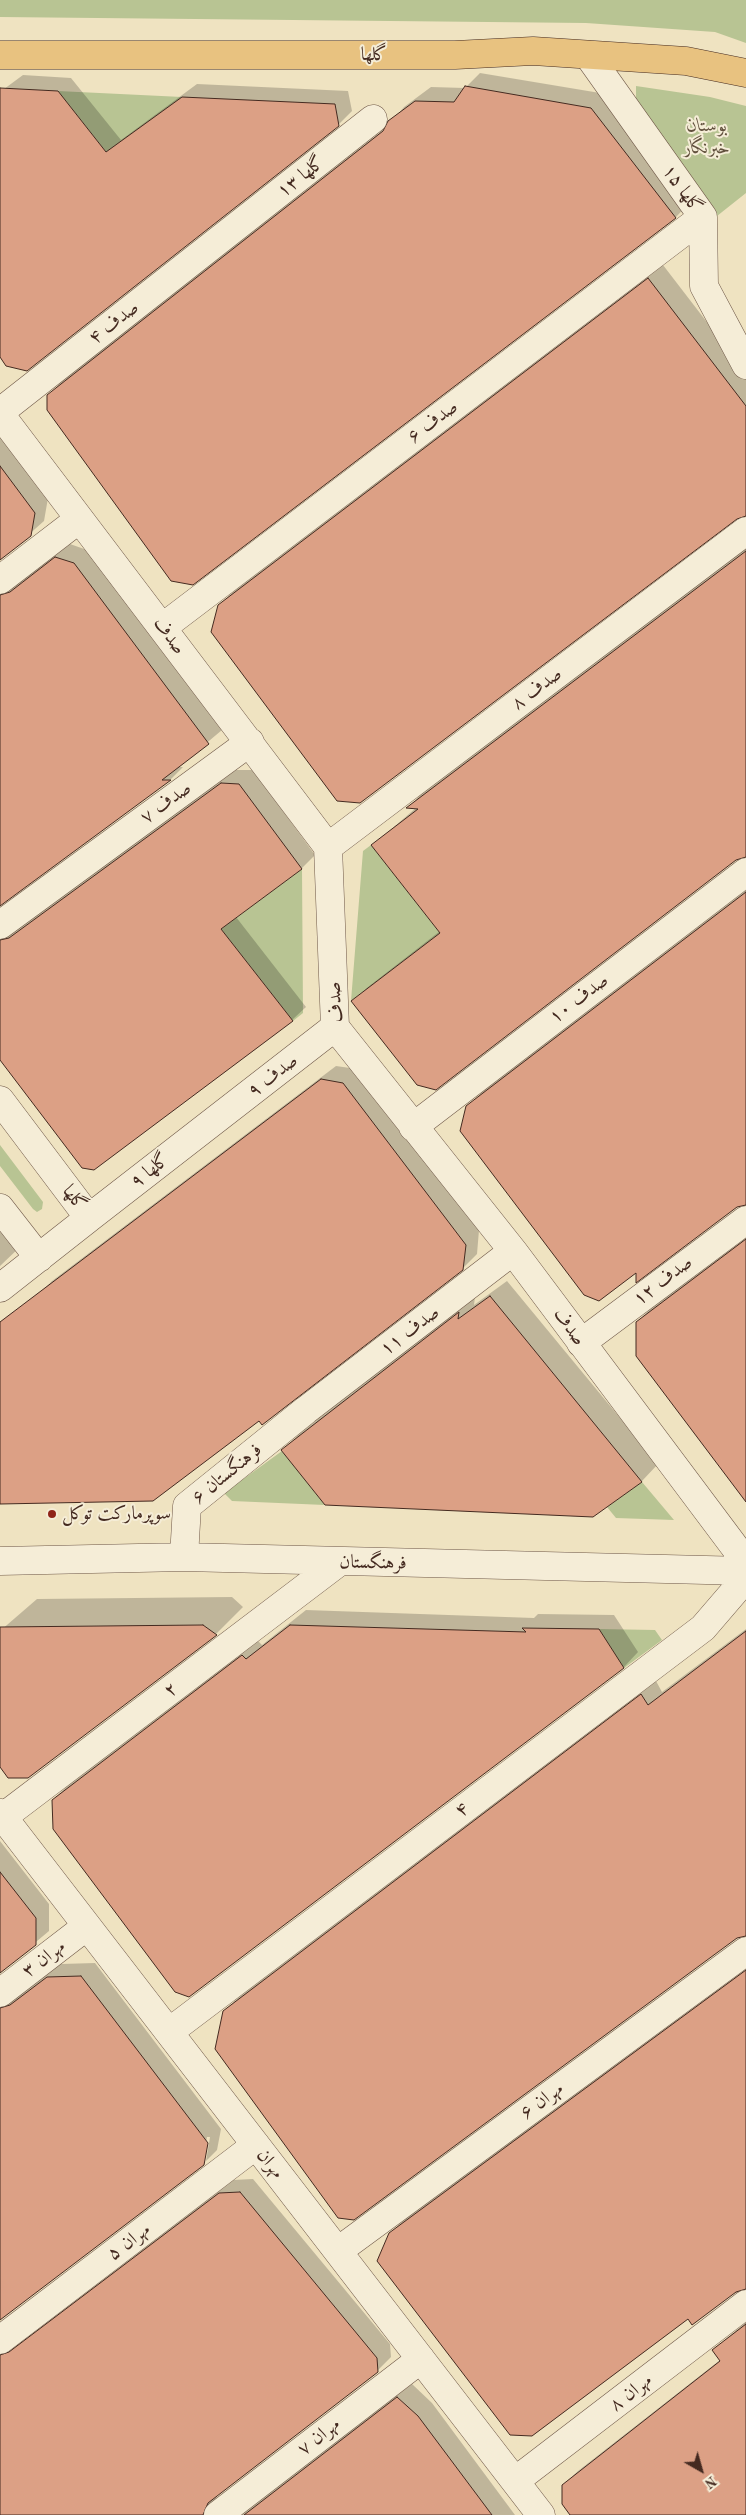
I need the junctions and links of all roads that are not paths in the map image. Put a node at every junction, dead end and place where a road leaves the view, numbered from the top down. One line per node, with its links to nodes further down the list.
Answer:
1 (0, 55): 2 (main road, گلها)
2 (588, 55): 3 (main road, گلها); 5 (street, گلها ۱۵)
3 (746, 73)
4 (373, 119): 6 (street, گلها ۱۳)
5 (703, 217): 7 (street, گلها ۱۵); 12 (street, صدف ۶)
6 (228, 234): 8 (street, صدف ۴)
7 (746, 365)
8 (0, 413): 9 (street, صدف)
9 (78, 520): 11 (street); 12 (street, صدف)
10 (746, 531): 14 (street, صدف ۸)
11 (0, 580)
12 (162, 627): 13 (street, صدف)
13 (250, 742): 14 (street, صدف); 16 (street, صدف ۷)
14 (328, 847): 17 (street, صدف)
15 (746, 872): 20 (street, صدف ۱۰)
16 (0, 925)
17 (335, 1027): 19 (street, صدف ۹); 20 (street, صدف)
18 (0, 1100): 22 (street, گلها)
19 (210, 1124): 22 (street, گلها ۹)
20 (413, 1127): 24 (street, صدف)
21 (0, 1208): 25 (street)
22 (89, 1218): 25 (street, گلها)
23 (746, 1220): 27 (street, صدف ۱۲)
24 (514, 1251): 27 (street, صدف); 28 (street, صدف ۱۱)
25 (39, 1258): 26 (street, گلها)
26 (0, 1288)
27 (581, 1344): 32 (street, صدف)
28 (306, 1410): 29 (street, فرهنگستان ۶)
29 (184, 1557): 30 (street, فرهنگستان); 31 (street, فرهنگستان)
30 (0, 1561)
31 (339, 1562): 33 (street, فرهنگستان); 35 (street, ۲)
32 (746, 1562)
33 (746, 1571)
34 (746, 1578): 39 (street, ۴)
35 (2, 1815): 36 (street, مهران)
36 (87, 1926): 38 (street, مهران ۳); 39 (street, مهران)
37 (746, 1951): 41 (street, مهران ۶)
38 (0, 1993)
39 (169, 2032): 40 (street, مهران)
40 (256, 2145): 41 (street, مهران); 43 (street, مهران ۵)
41 (338, 2251): 44 (street, مهران)
42 (746, 2304): 45 (street, مهران ۸)
43 (1, 2339)
44 (421, 2359): 45 (street, مهران); 46 (street, مهران ۷)
45 (515, 2481): 47 (street, مهران)
46 (218, 2515)
47 (541, 2515)

